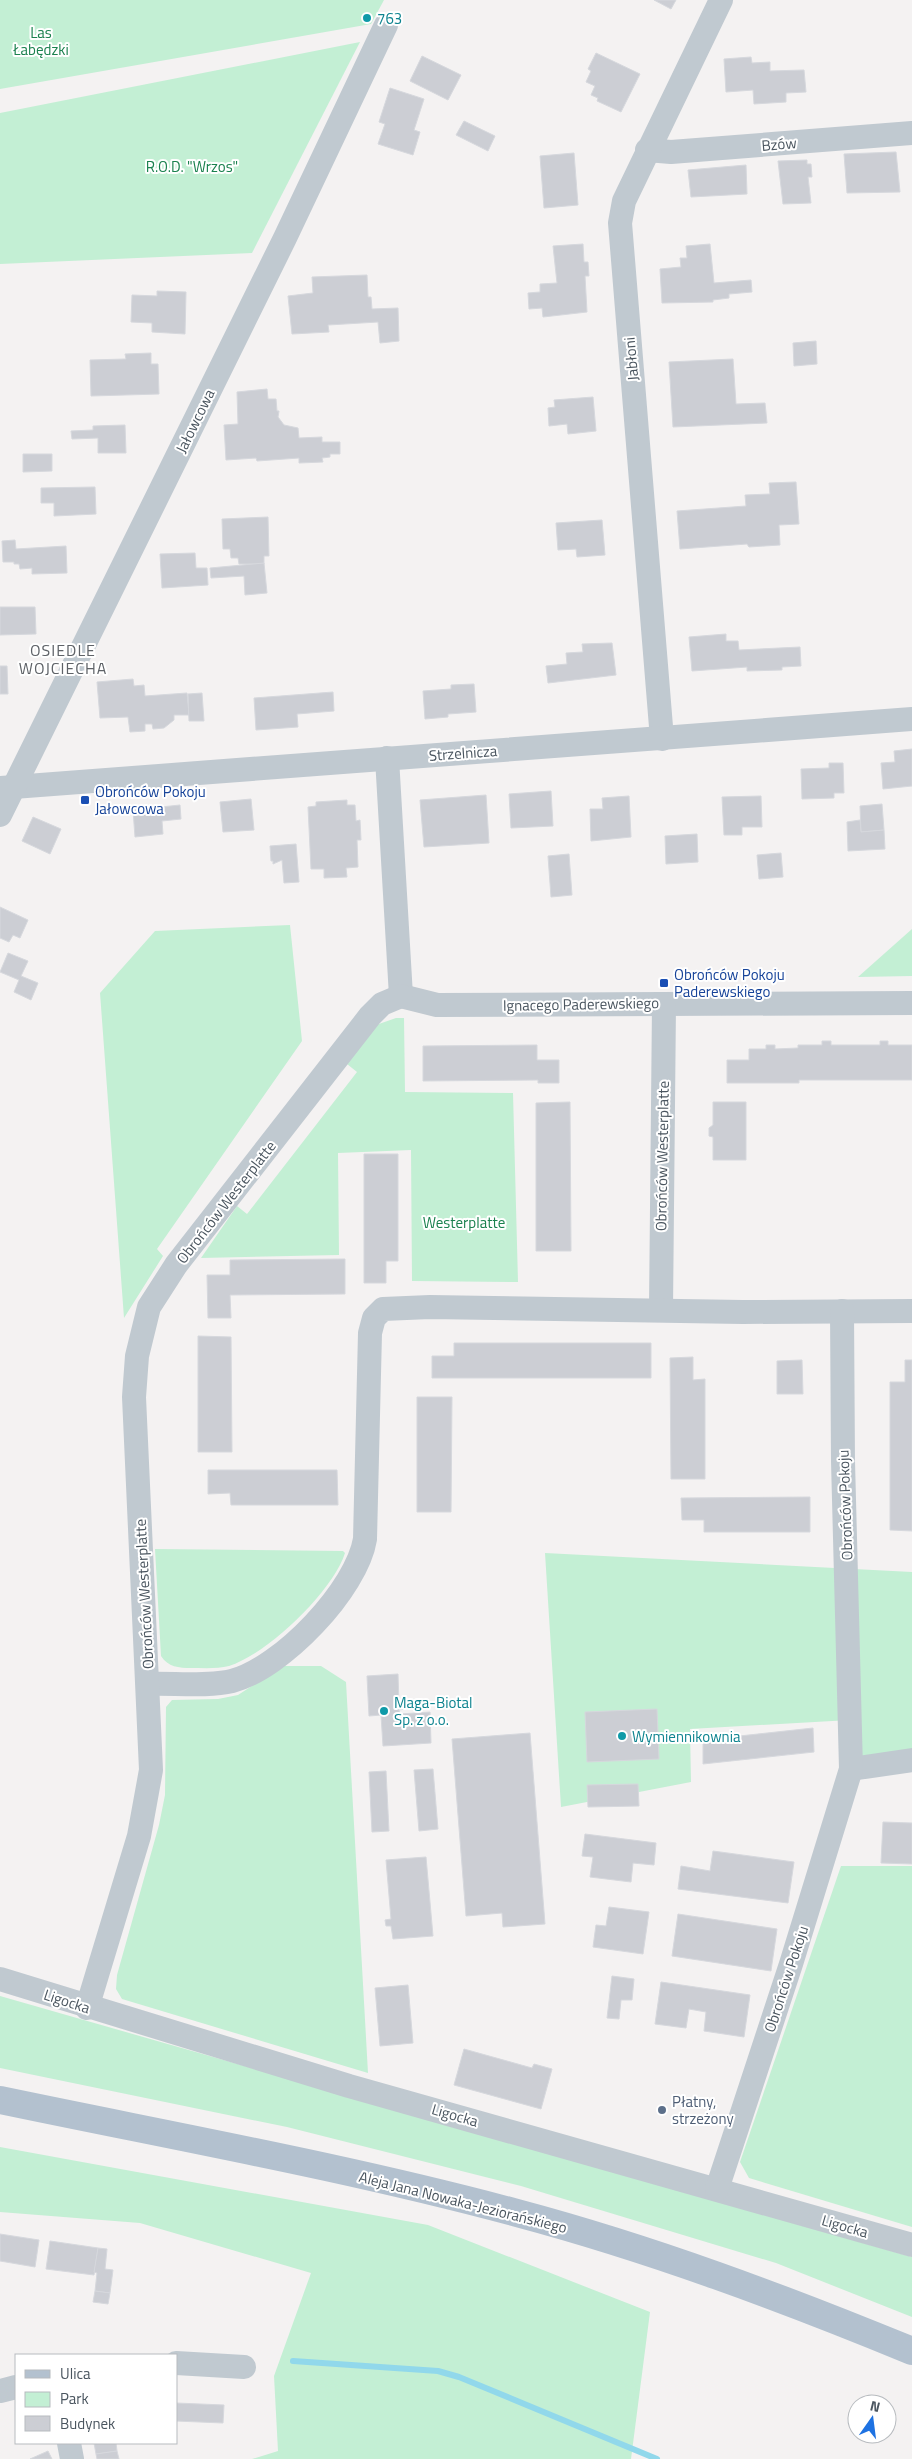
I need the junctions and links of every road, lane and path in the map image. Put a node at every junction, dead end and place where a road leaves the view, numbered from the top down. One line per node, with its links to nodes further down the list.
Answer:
1 (721, 0): 4 (street, Jabłoni)
2 (386, 25): 8 (street, Jałowcowa)
3 (912, 133): 4 (street, Bzów)
4 (646, 150): 6 (street, Jabłoni)
5 (912, 719): 6 (street, Strzelnicza)
6 (662, 739): 7 (street, Strzelnicza)
7 (387, 758): 8 (street, Strzelnicza); 10 (street)
8 (7, 788): 9 (street, Jałowcowa)
9 (0, 815)
10 (401, 996): 12 (street, Ignacego Paderewskiego); 16 (street, Obrońców Westerplatte)
11 (912, 1003): 12 (street, Ignacego Paderewskiego)
12 (664, 1004): 13 (street, Obrońców Westerplatte)
13 (661, 1309): 14 (street, Obrońców Westerplatte); 16 (street, Obrońców Westerplatte)
14 (842, 1311): 15 (street); 18 (street, Obrońców Pokoju)
15 (912, 1311)
16 (148, 1684): 20 (street, Obrońców Westerplatte)
17 (912, 1760): 18 (street)
18 (852, 1769): 22 (street, Obrońców Pokoju)
19 (0, 1979): 20 (street, Ligocka)
20 (87, 2008): 22 (street, Ligocka)
21 (0, 2100): 24 (main road, Aleja Jana Nowaka-Jeziorańskiego)
22 (717, 2189): 23 (street, Ligocka)
23 (912, 2245)
24 (912, 2351)
25 (178, 2363): 26 (street)
26 (244, 2368)
27 (15, 2388): 28 (street)
28 (0, 2391)
29 (69, 2444): 30 (street)
30 (72, 2459)

